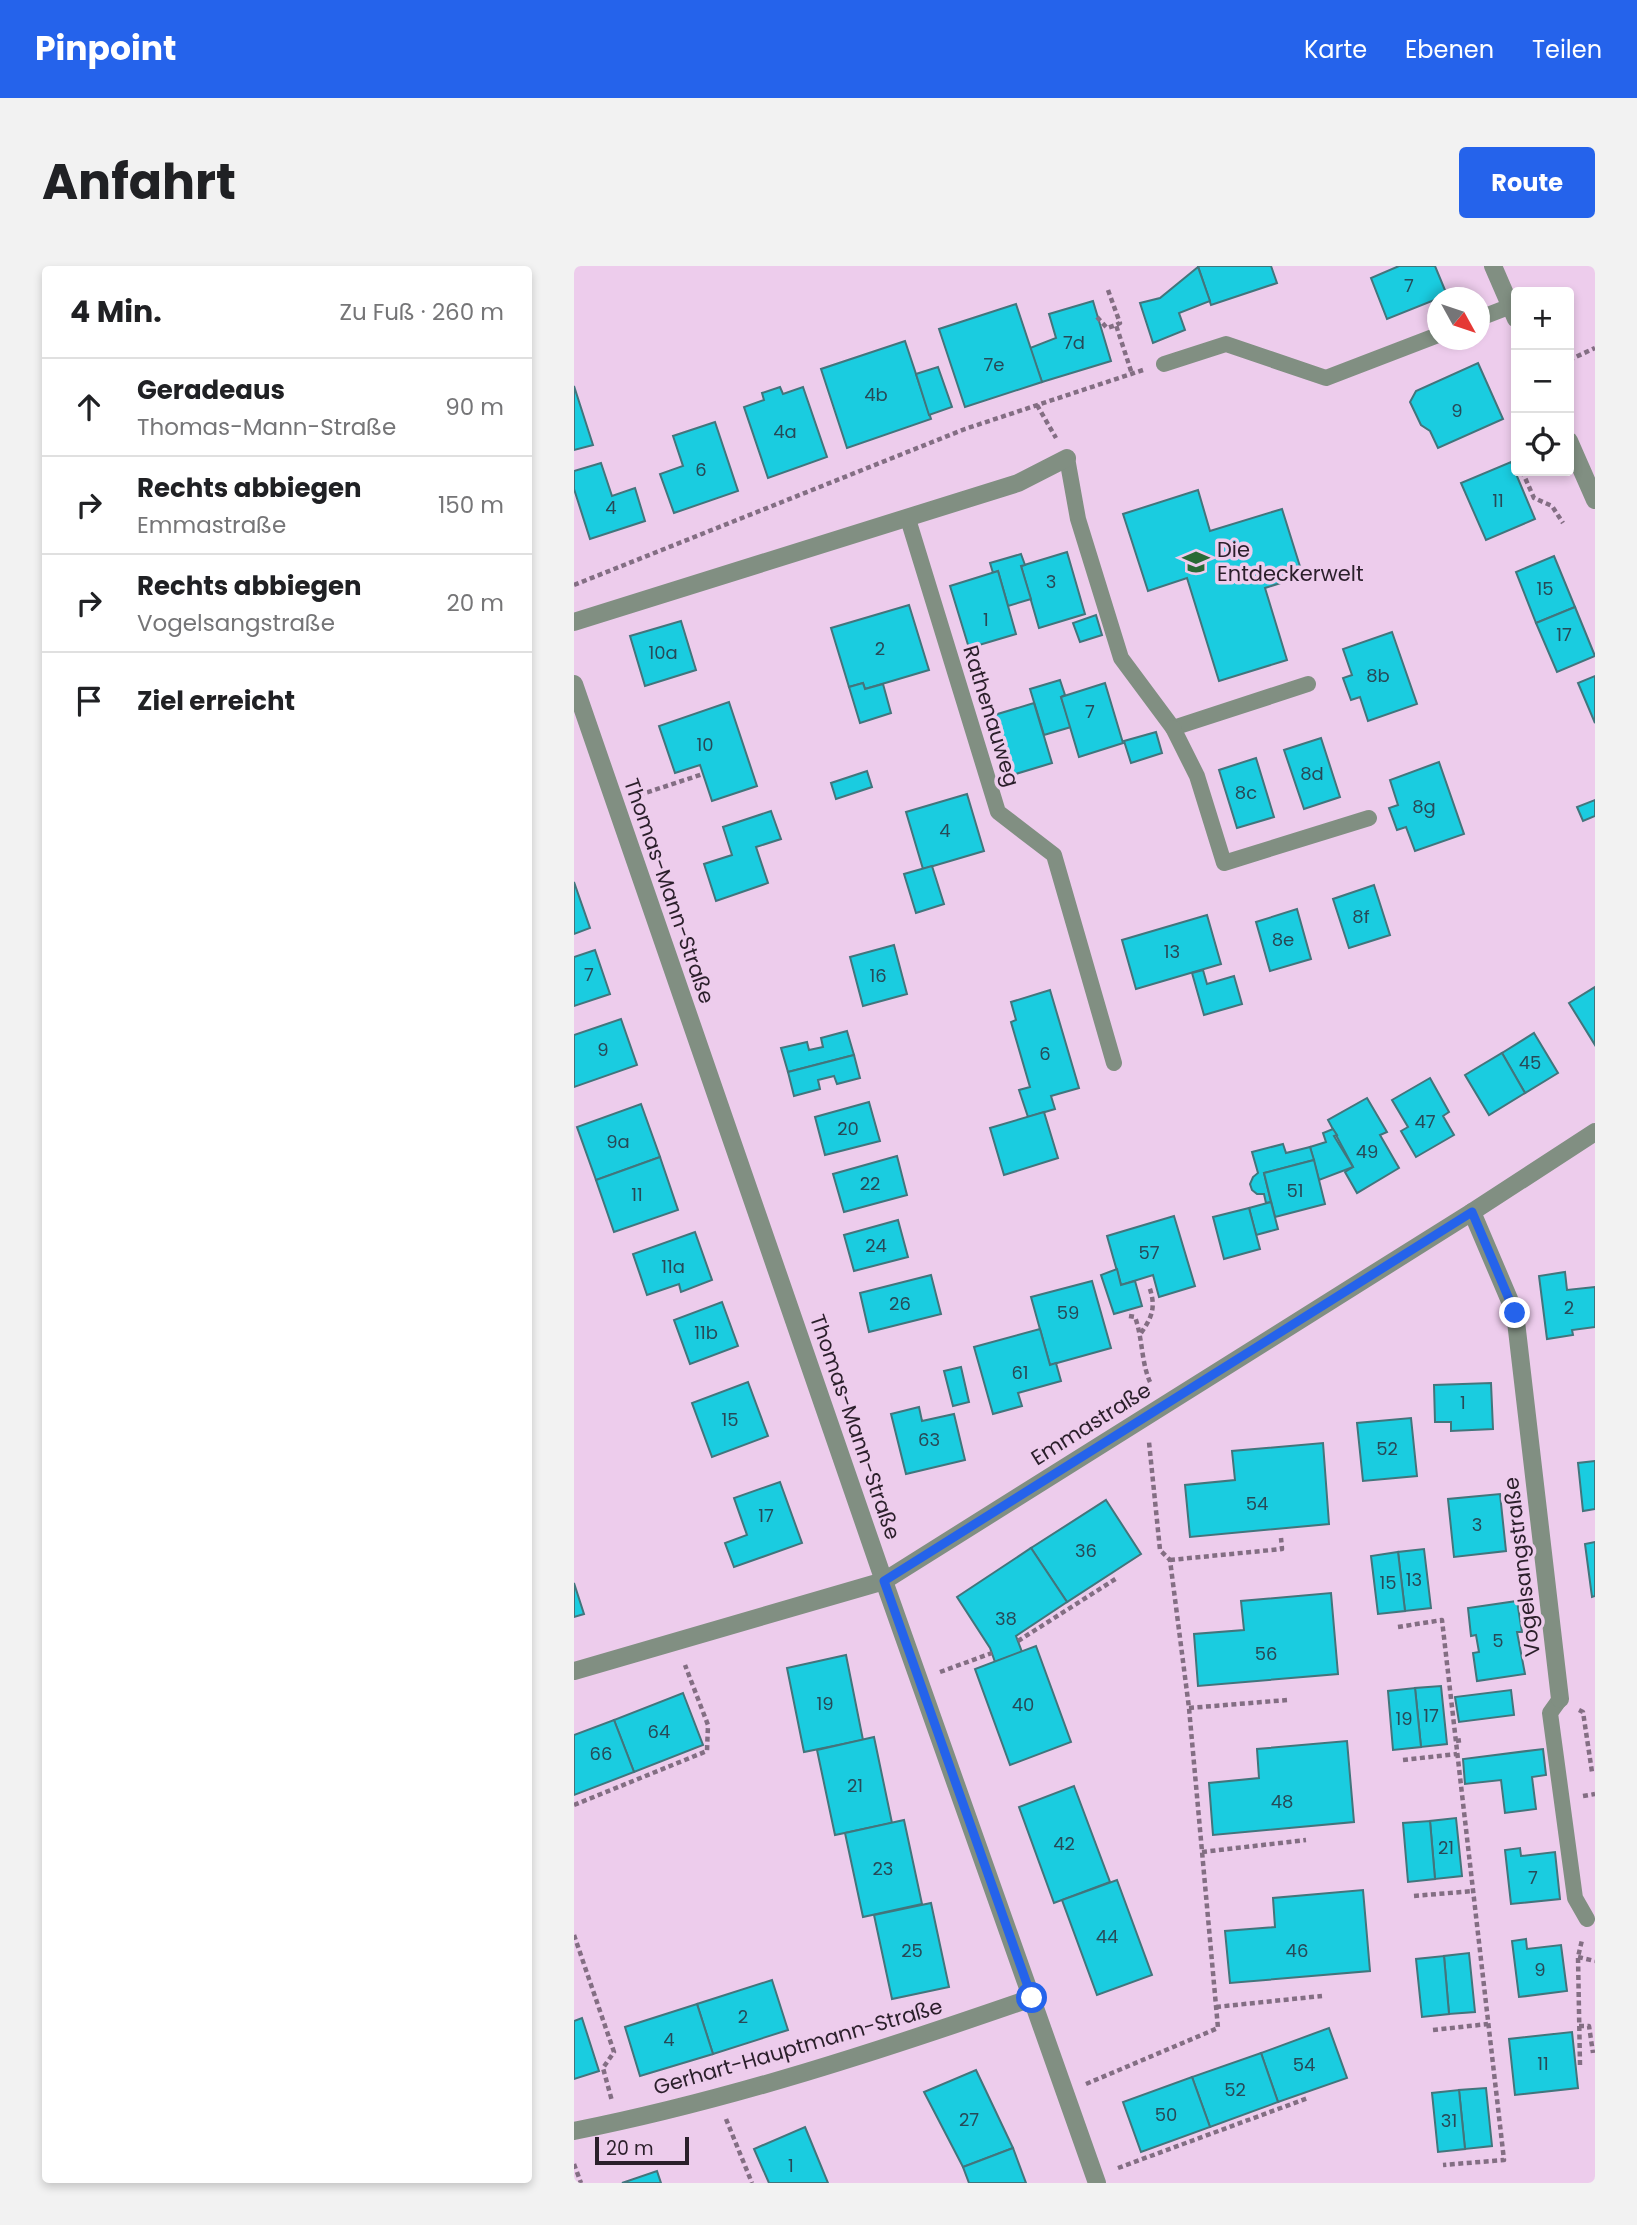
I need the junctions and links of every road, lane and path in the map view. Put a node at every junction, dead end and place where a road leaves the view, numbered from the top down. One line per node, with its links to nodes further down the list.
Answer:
1 (1493, 266): 3 (street)
2 (1108, 290): 7 (path)
3 (1511, 305)
4 (1511, 313): 5 (lane)
5 (1490, 316)
6 (1097, 317): 7 (path)
7 (1116, 325): 12 (path)
8 (1427, 339): 11 (lane)
9 (1595, 348): 10 (path)
10 (1574, 358)
11 (1164, 364): 12 (path)
12 (1132, 374): 13 (path)
13 (1037, 405): 15 (path); 20 (path)
14 (1574, 452): 17 (street)
15 (1068, 458): 18 (street); 24 (lane)
16 (1524, 476): 19 (path)
17 (1595, 500)
18 (908, 519): 21 (street); 28 (lane, Rathenauweg)
19 (1563, 523)
20 (574, 585)
21 (574, 622)
22 (574, 684): 26 (street, Thomas-Mann-Straße)
23 (1308, 684): 24 (lane)
24 (1173, 729): 27 (lane)
25 (703, 774): 26 (path)
26 (615, 804): 39 (street, Thomas-Mann-Straße)
27 (1369, 818)
28 (1114, 1063)
29 (1595, 1132): 30 (street, Emmastraße)
30 (1472, 1212): 34 (street, Emmastraße); 46 (street, Vogelsangstraße)
31 (1149, 1286): 33 (path)
32 (1129, 1316): 33 (path)
33 (1141, 1334): 34 (path)
34 (1162, 1406): 35 (street, Emmastraße)
35 (1143, 1418): 37 (path); 39 (street, Emmastraße)
36 (1281, 1538): 37 (path)
37 (1170, 1560): 48 (path)
38 (1117, 1577): 42 (path)
39 (884, 1581): 41 (street, Emmastraße); 45 (street, Thomas-Mann-Straße)
40 (1398, 1627): 50 (path)
41 (677, 1641): 44 (street, Emmastraße); 54 (path)
42 (1018, 1641)
43 (992, 1653): 45 (path)
44 (574, 1671)
45 (919, 1679): 64 (street, Thomas-Mann-Straße)
46 (1560, 1699): 53 (path); 59 (lane, Vogelsangstraße)
47 (1287, 1700): 48 (path)
48 (1189, 1708): 56 (path)
49 (1463, 1740): 50 (path)
50 (1456, 1741): 51 (path)
51 (1457, 1754): 52 (path); 57 (path)
52 (1403, 1760)
53 (1592, 1772)
54 (574, 1805)
55 (1306, 1840): 56 (path)
56 (1202, 1852): 65 (path)
57 (1473, 1891): 58 (path); 66 (path)
58 (1414, 1896)
59 (1587, 1919): 61 (path)
60 (574, 1935): 71 (path)
61 (1578, 1957): 62 (path); 67 (path)
62 (1595, 1961)
63 (1322, 1996): 65 (path)
64 (1032, 1998): 72 (street, Thomas-Mann-Straße); 73 (street, Gerhart-Hauptmann-Straße)
65 (1216, 2007): 72 (path)
66 (1488, 2024): 68 (path); 77 (path)
67 (1579, 2026): 69 (path); 70 (path)
68 (1433, 2030)
69 (1593, 2053)
70 (1580, 2065)
71 (603, 2068)
72 (1065, 2093): 78 (street, Thomas-Mann-Straße)
73 (716, 2097): 75 (street, Gerhart-Hauptmann-Straße); 80 (path)
74 (1308, 2098): 78 (path)
75 (574, 2131)
76 (574, 2164): 79 (path)
77 (1443, 2165)
78 (1096, 2180)
79 (581, 2183)
80 (752, 2183)

